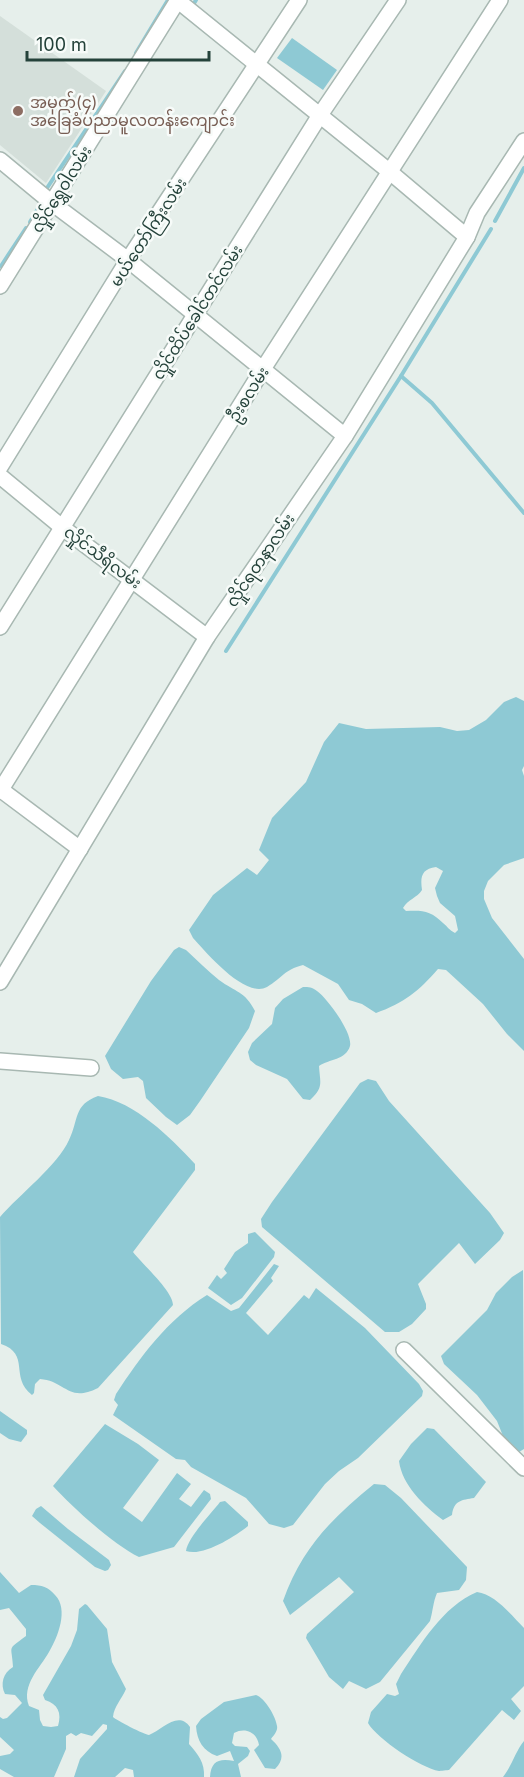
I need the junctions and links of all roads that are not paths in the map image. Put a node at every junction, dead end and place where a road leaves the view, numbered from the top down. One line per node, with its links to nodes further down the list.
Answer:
1 (177, 0): 5 (street); 10 (street, လှိုင်ရွှေဝါလမ်း)
2 (298, 0): 5 (street, မယ်တော်ကြီးလမ်း)
3 (398, 0): 6 (street, လှိုင်ထိပ်ခေါင်တင်လမ်း)
4 (500, 0): 9 (street, ဦးစလမ်း)
5 (257, 66): 6 (street); 12 (street, မယ်တော်ကြီးလမ်း)
6 (320, 115): 9 (street); 14 (street, လှိုင်ထိပ်ခေါင်တင်လမ်း)
7 (524, 141): 11 (street, လှိုင်ရတနာလမ်း)
8 (0, 160): 10 (street)
9 (390, 172): 11 (street); 15 (street, ဦးစလမ်း)
10 (46, 198): 12 (street); 13 (street, လှိုင်ရွှေဝါလမ်း)
11 (466, 237): 16 (street, လှိုင်ရတနာလမ်း)
12 (128, 260): 14 (street); 17 (street, မယ်တော်ကြီးလမ်း)
13 (0, 286)
14 (195, 314): 15 (street); 19 (street, လှိုင်ထိပ်ခေါင်တင်လမ်း)
15 (263, 369): 16 (street); 20 (street, ဦးစလမ်း)
16 (345, 436): 22 (street, လှိုင်ရတနာလမ်း)
17 (0, 467)
18 (0, 476): 19 (street, လှိုင်သီရိလမ်း)
19 (63, 528): 20 (street, လှိုင်သီရိလမ်း); 21 (street, လှိုင်ထိပ်ခေါင်တင်လမ်း)
20 (134, 580): 22 (street, လှိုင်သီရိလမ်း); 23 (street, ဦးစလမ်း)
21 (0, 627)
22 (207, 637): 24 (street, လှိုင်ရတနာလမ်း)
23 (0, 790): 24 (street)
24 (80, 849): 25 (street, လှိုင်ရတနာလမ်း)
25 (0, 982)
26 (0, 1060): 27 (street)
27 (91, 1068)
28 (404, 1350): 29 (street)
29 (524, 1468)

